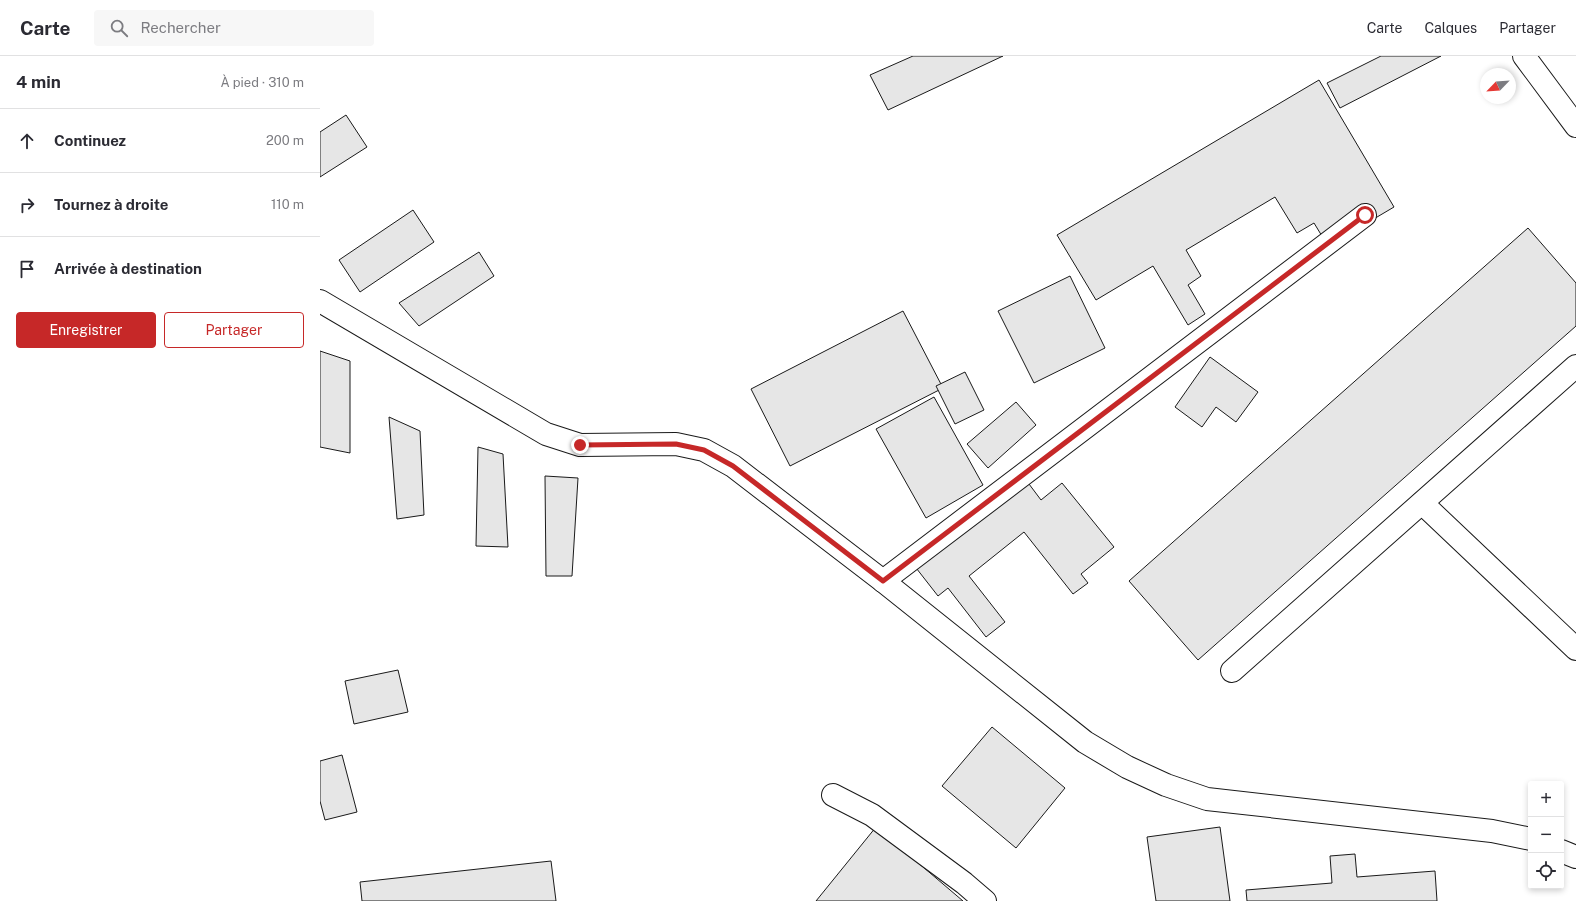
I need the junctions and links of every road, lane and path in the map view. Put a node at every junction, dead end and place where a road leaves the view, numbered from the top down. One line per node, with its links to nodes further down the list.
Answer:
1 (1524, 56): 2 (street)
2 (1576, 126)
3 (1365, 215): 7 (street)
4 (320, 301): 7 (street)
5 (1576, 366): 6 (street)
6 (1422, 503): 8 (street); 9 (street)
7 (883, 581): 11 (street)
8 (1576, 649)
9 (1232, 671)
10 (833, 795): 14 (street)
11 (1528, 838)
12 (1564, 852): 13 (street)
13 (1576, 857)
14 (985, 901)

